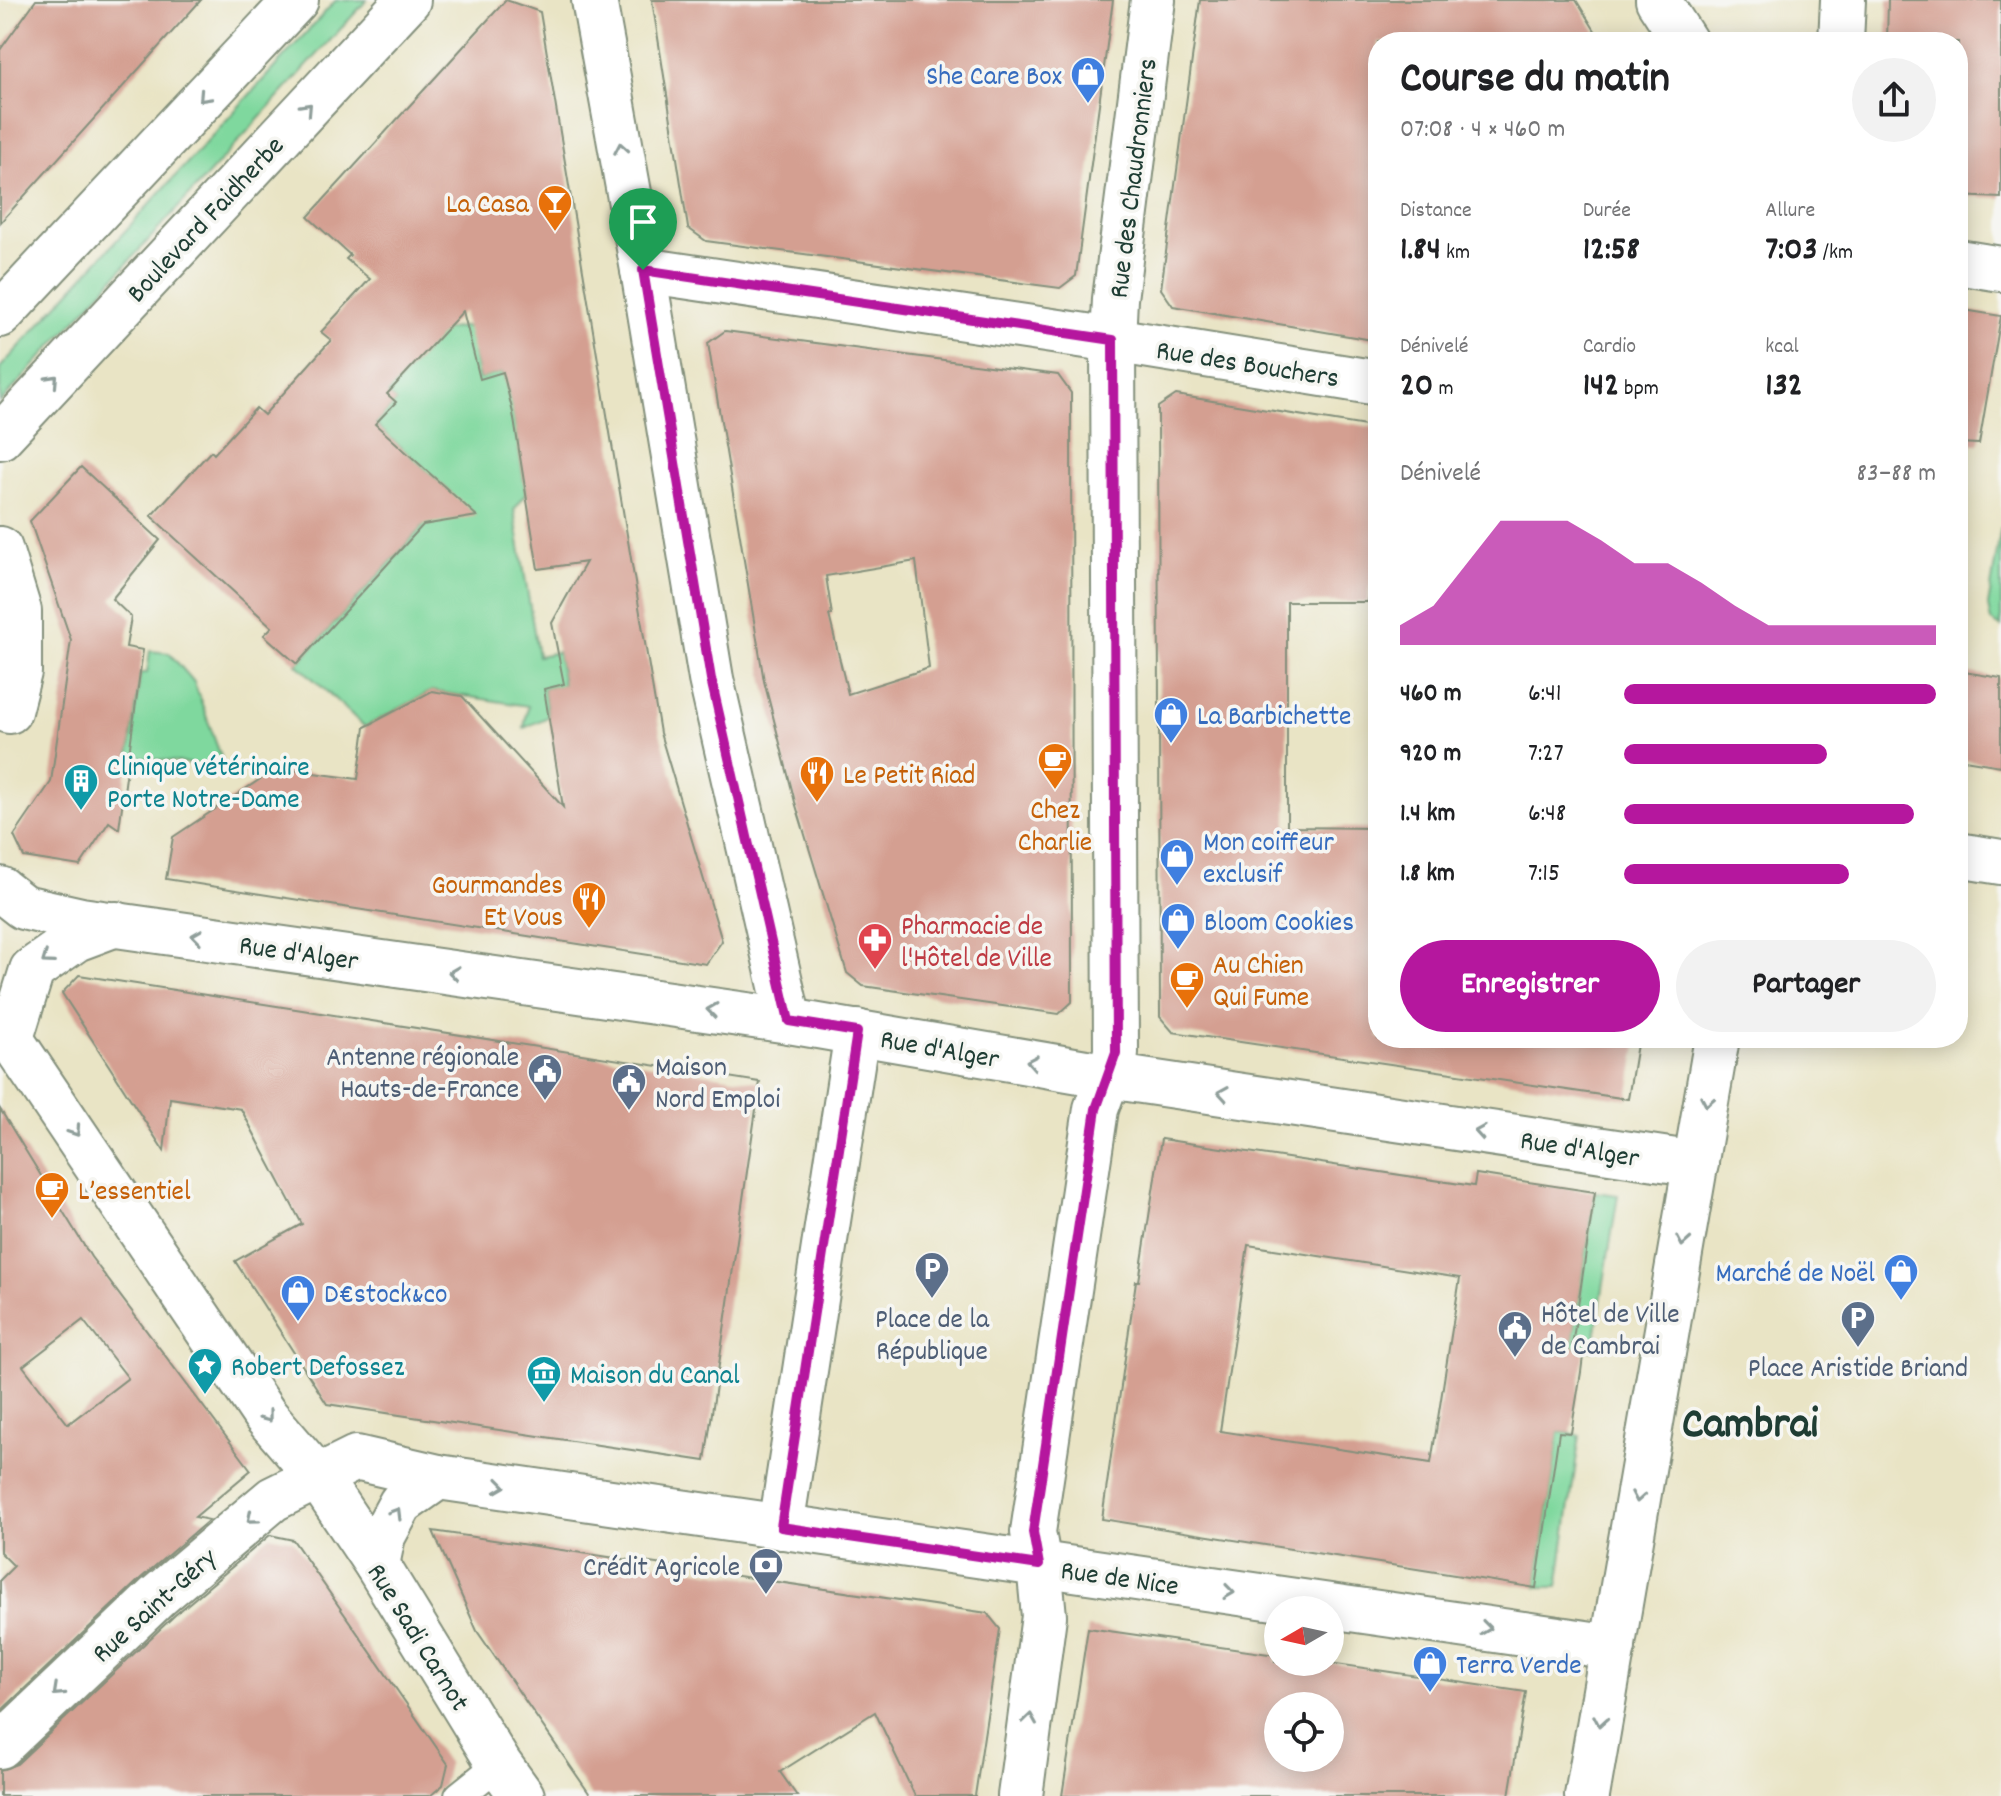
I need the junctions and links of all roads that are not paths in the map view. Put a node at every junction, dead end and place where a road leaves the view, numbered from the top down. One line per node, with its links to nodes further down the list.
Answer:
1 (296, 0): 12 (street, one-way to 12)
2 (408, 0): 15 (street, Boulevard Faidherbe, one-way to 2)
3 (594, 0): 11 (street, one-way to 3)
4 (1153, 0): 13 (street, Rue des Chaudronniers)
5 (1658, 0): 7 (street)
6 (1843, 0): 8 (street)
7 (1679, 32)
8 (1841, 32)
9 (1968, 264): 10 (street)
10 (2001, 269)
11 (643, 270): 13 (street, Rue des Bouchers); 22 (street)
12 (0, 315)
13 (1113, 340): 14 (street, Rue des Bouchers); 26 (street, Rue des Chaudronniers)
14 (1368, 381)
15 (0, 437)
16 (0, 549): 17 (street)
17 (3, 711)
18 (1968, 857): 19 (street)
19 (2001, 862)
20 (0, 889): 21 (street, Rue d'Alger)
21 (116, 924): 22 (street, Rue d'Alger, one-way to 21); 23 (street, one-way to 23)
22 (789, 1021): 24 (street, Rue d'Alger)
23 (5, 1031): 28 (street, Rue Sadi Carnot, one-way to 28)
24 (857, 1032): 26 (street, Rue d'Alger, one-way to 24); 30 (street)
25 (1715, 1048): 27 (street, one-way to 27)
26 (1109, 1076): 27 (street, Rue d'Alger, one-way to 26); 32 (street)
27 (1696, 1164): 33 (street, one-way to 33)
28 (318, 1477): 29 (street, Rue de Nice); 31 (street, Rue Sadi Carnot); 34 (street, Rue Saint-Géry, one-way to 34)
29 (438, 1477): 30 (street, Rue de Nice, one-way to 30); 31 (street, one-way to 29)
30 (781, 1527): 32 (street, Rue de Nice)
31 (377, 1565): 35 (street, Rue Sadi Carnot)
32 (1039, 1565): 33 (street, Rue de Nice, one-way to 33); 37 (street, one-way to 32)
33 (1613, 1647): 38 (street, one-way to 38)
34 (0, 1746)
35 (510, 1780): 36 (lane)
36 (459, 1796)
37 (1020, 1796)
38 (1587, 1796)

